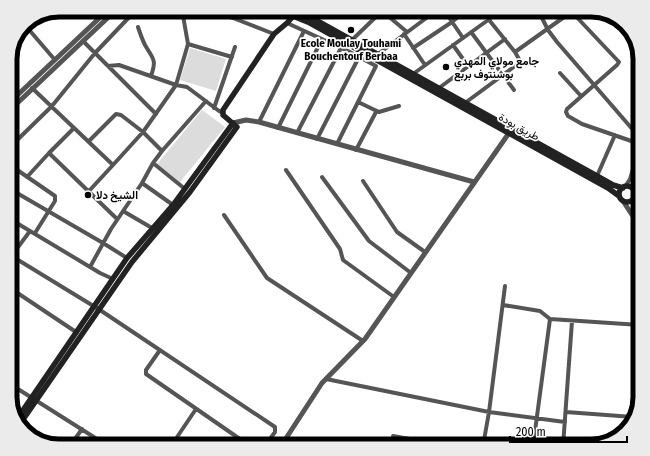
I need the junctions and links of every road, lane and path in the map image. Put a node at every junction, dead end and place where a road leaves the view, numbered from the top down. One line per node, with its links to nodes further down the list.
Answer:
1 (101, 17): 44 (street)
2 (109, 17): 32 (street)
3 (129, 17): 40 (street)
4 (183, 17): 33 (street)
5 (230, 17): 27 (street)
6 (292, 17): 20 (main road)
7 (302, 17): 76 (main road, طريق بودة)
8 (309, 17): 31 (main road, طريق بودة)
9 (375, 17): 31 (street)
10 (389, 17): 26 (street)
11 (428, 17): 26 (street)
12 (449, 17): 19 (street)
13 (458, 17): 19 (street)
14 (492, 17): 18 (street)
15 (542, 17): 23 (street)
16 (564, 17): 23 (street)
17 (578, 17): 53 (street)
18 (489, 19): 25 (street); 30 (street)
19 (452, 22): 28 (street); 37 (street)
20 (287, 23): 24 (street); 27 (main road)
21 (138, 27): 51 (street)
22 (29, 30): 44 (street)
23 (548, 30): 39 (street); 53 (street)
24 (304, 31): 29 (street); 69 (street)
25 (471, 32): 28 (street); 38 (street)
26 (405, 33): 37 (street); 41 (street)
27 (274, 34): 66 (main road)
28 (463, 38): 34 (street)
29 (322, 39): 36 (street); 72 (street)
30 (505, 39): 38 (street); 39 (street)
31 (352, 40): 41 (main road, طريق بودة)
32 (83, 41): 40 (street); 54 (street)
33 (188, 44): 42 (street); 52 (street)
34 (453, 45): 45 (street); 47 (street)
35 (234, 48): 42 (street)
36 (341, 48): 43 (street); 75 (street)
37 (414, 48): 45 (street)
38 (486, 52): 47 (street); 50 (street)
39 (515, 52): 50 (street)
40 (95, 53): 46 (street); 63 (street)
41 (378, 54): 49 (main road, طريق بودة)
42 (232, 57): 65 (street)
43 (359, 57): 60 (street); 78 (street)
44 (55, 60): 57 (street)
45 (426, 65): 49 (street)
46 (108, 66): 51 (street); 68 (street)
47 (468, 66): 55 (street)
48 (560, 73): 58 (street)
49 (414, 74): 55 (main road, طريق بودة)
50 (502, 74): 56 (street); 62 (street)
51 (151, 76): 52 (street)
52 (176, 85): 59 (street); 68 (street)
53 (594, 86): 58 (street); 73 (street)
54 (32, 88): 61 (street); 63 (street)
55 (439, 88): 62 (main road, طريق بودة)
56 (514, 90)
57 (17, 96)
58 (582, 96): 77 (street)
59 (206, 101): 65 (street); 85 (street)
60 (358, 102): 67 (street); 82 (street)
61 (17, 103)
62 (465, 103): 84 (main road, طريق بودة)
63 (52, 106): 71 (street); 79 (street)
64 (399, 106): 67 (street)
65 (214, 108): 66 (street)
66 (222, 112): 70 (main road)
67 (376, 112): 83 (street)
68 (156, 114): 74 (street)
69 (259, 122): 70 (street); 72 (street)
70 (235, 125): 101 (main road); 130 (main road)
71 (74, 128): 80 (street); 86 (street)
72 (278, 128): 75 (street)
73 (633, 130)
74 (143, 132): 80 (street); 85 (street); 88 (street)
75 (297, 133): 78 (street)
76 (509, 133): 84 (main road, طريق بودة); 98 (street)
77 (615, 135): 81 (street); 92 (street)
78 (317, 139): 82 (street)
79 (17, 140)
80 (89, 141): 88 (street)
81 (633, 142)
82 (337, 144): 83 (street)
83 (356, 150): 98 (street)
84 (544, 150): 92 (main road, طريق بودة); 105 (main road, طريق بودة)
85 (162, 151): 87 (street)
86 (49, 153): 95 (street); 103 (street)
87 (153, 163): 99 (street); 101 (street)
88 (113, 165): 103 (street)
89 (633, 169): 96 (street)
90 (17, 170): 95 (street)
91 (286, 170): 127 (street)
92 (597, 176): 100 (main road, طريق بودة)
93 (322, 177): 123 (street)
94 (633, 177): 96 (street)
95 (27, 178): 109 (street)
96 (630, 179): 100 (street)
97 (363, 181): 119 (street)
98 (474, 182): 119 (street)
99 (142, 184): 108 (street); 110 (street)
100 (624, 187): 102 (main road); 105 (main road)
101 (185, 189): 108 (main road)
102 (633, 190)
103 (89, 191): 113 (street)
104 (17, 193): 109 (street)
105 (619, 196): 107 (main road)
106 (632, 200): 107 (main road)
107 (623, 201): 112 (street)
108 (173, 205): 115 (main road)
109 (49, 211): 116 (street); 117 (street)
110 (123, 211): 113 (street); 115 (street)
111 (224, 215): 135 (street)
112 (633, 216)
113 (117, 219): 117 (street)
114 (17, 223): 116 (street)
115 (152, 228): 120 (main road)
116 (32, 232): 118 (street); 122 (street)
117 (103, 243): 120 (street); 122 (street)
118 (17, 249)
119 (425, 252): 123 (street)
120 (127, 258): 124 (main road)
121 (17, 260): 129 (street)
122 (90, 267): 124 (street)
123 (411, 273): 127 (street)
124 (113, 279): 129 (main road)
125 (505, 286): 128 (street)
126 (17, 293): 134 (street)
127 (394, 297): 135 (street)
128 (503, 306): 131 (street); 141 (street)
129 (94, 307): 130 (street); 134 (main road)
130 (100, 310): 136 (street); 139 (main road)
131 (550, 319): 132 (street); 146 (street)
132 (572, 321): 133 (street); 142 (street)
133 (633, 325)
134 (76, 332): 139 (main road)
135 (363, 341): 137 (street)
136 (160, 350): 140 (street); 154 (street)
137 (326, 378): 141 (street); 155 (street)
138 (17, 388): 139 (street)
139 (34, 399): 143 (main road); 145 (main road); 148 (street)
140 (196, 409): 152 (street); 153 (street)
141 (489, 412): 146 (street); 157 (street)
142 (566, 412): 144 (street); 147 (street)
143 (21, 414)
144 (629, 416)
145 (24, 419)
146 (538, 419): 147 (street); 158 (street)
147 (565, 422): 159 (street)
148 (82, 430): 150 (street); 151 (street)
149 (393, 436): 156 (street)
150 (75, 439)
151 (97, 439)
152 (175, 439)
153 (240, 439)
154 (270, 439)
155 (287, 439)
156 (410, 439)
157 (484, 439)
158 (534, 439)
159 (564, 439)

